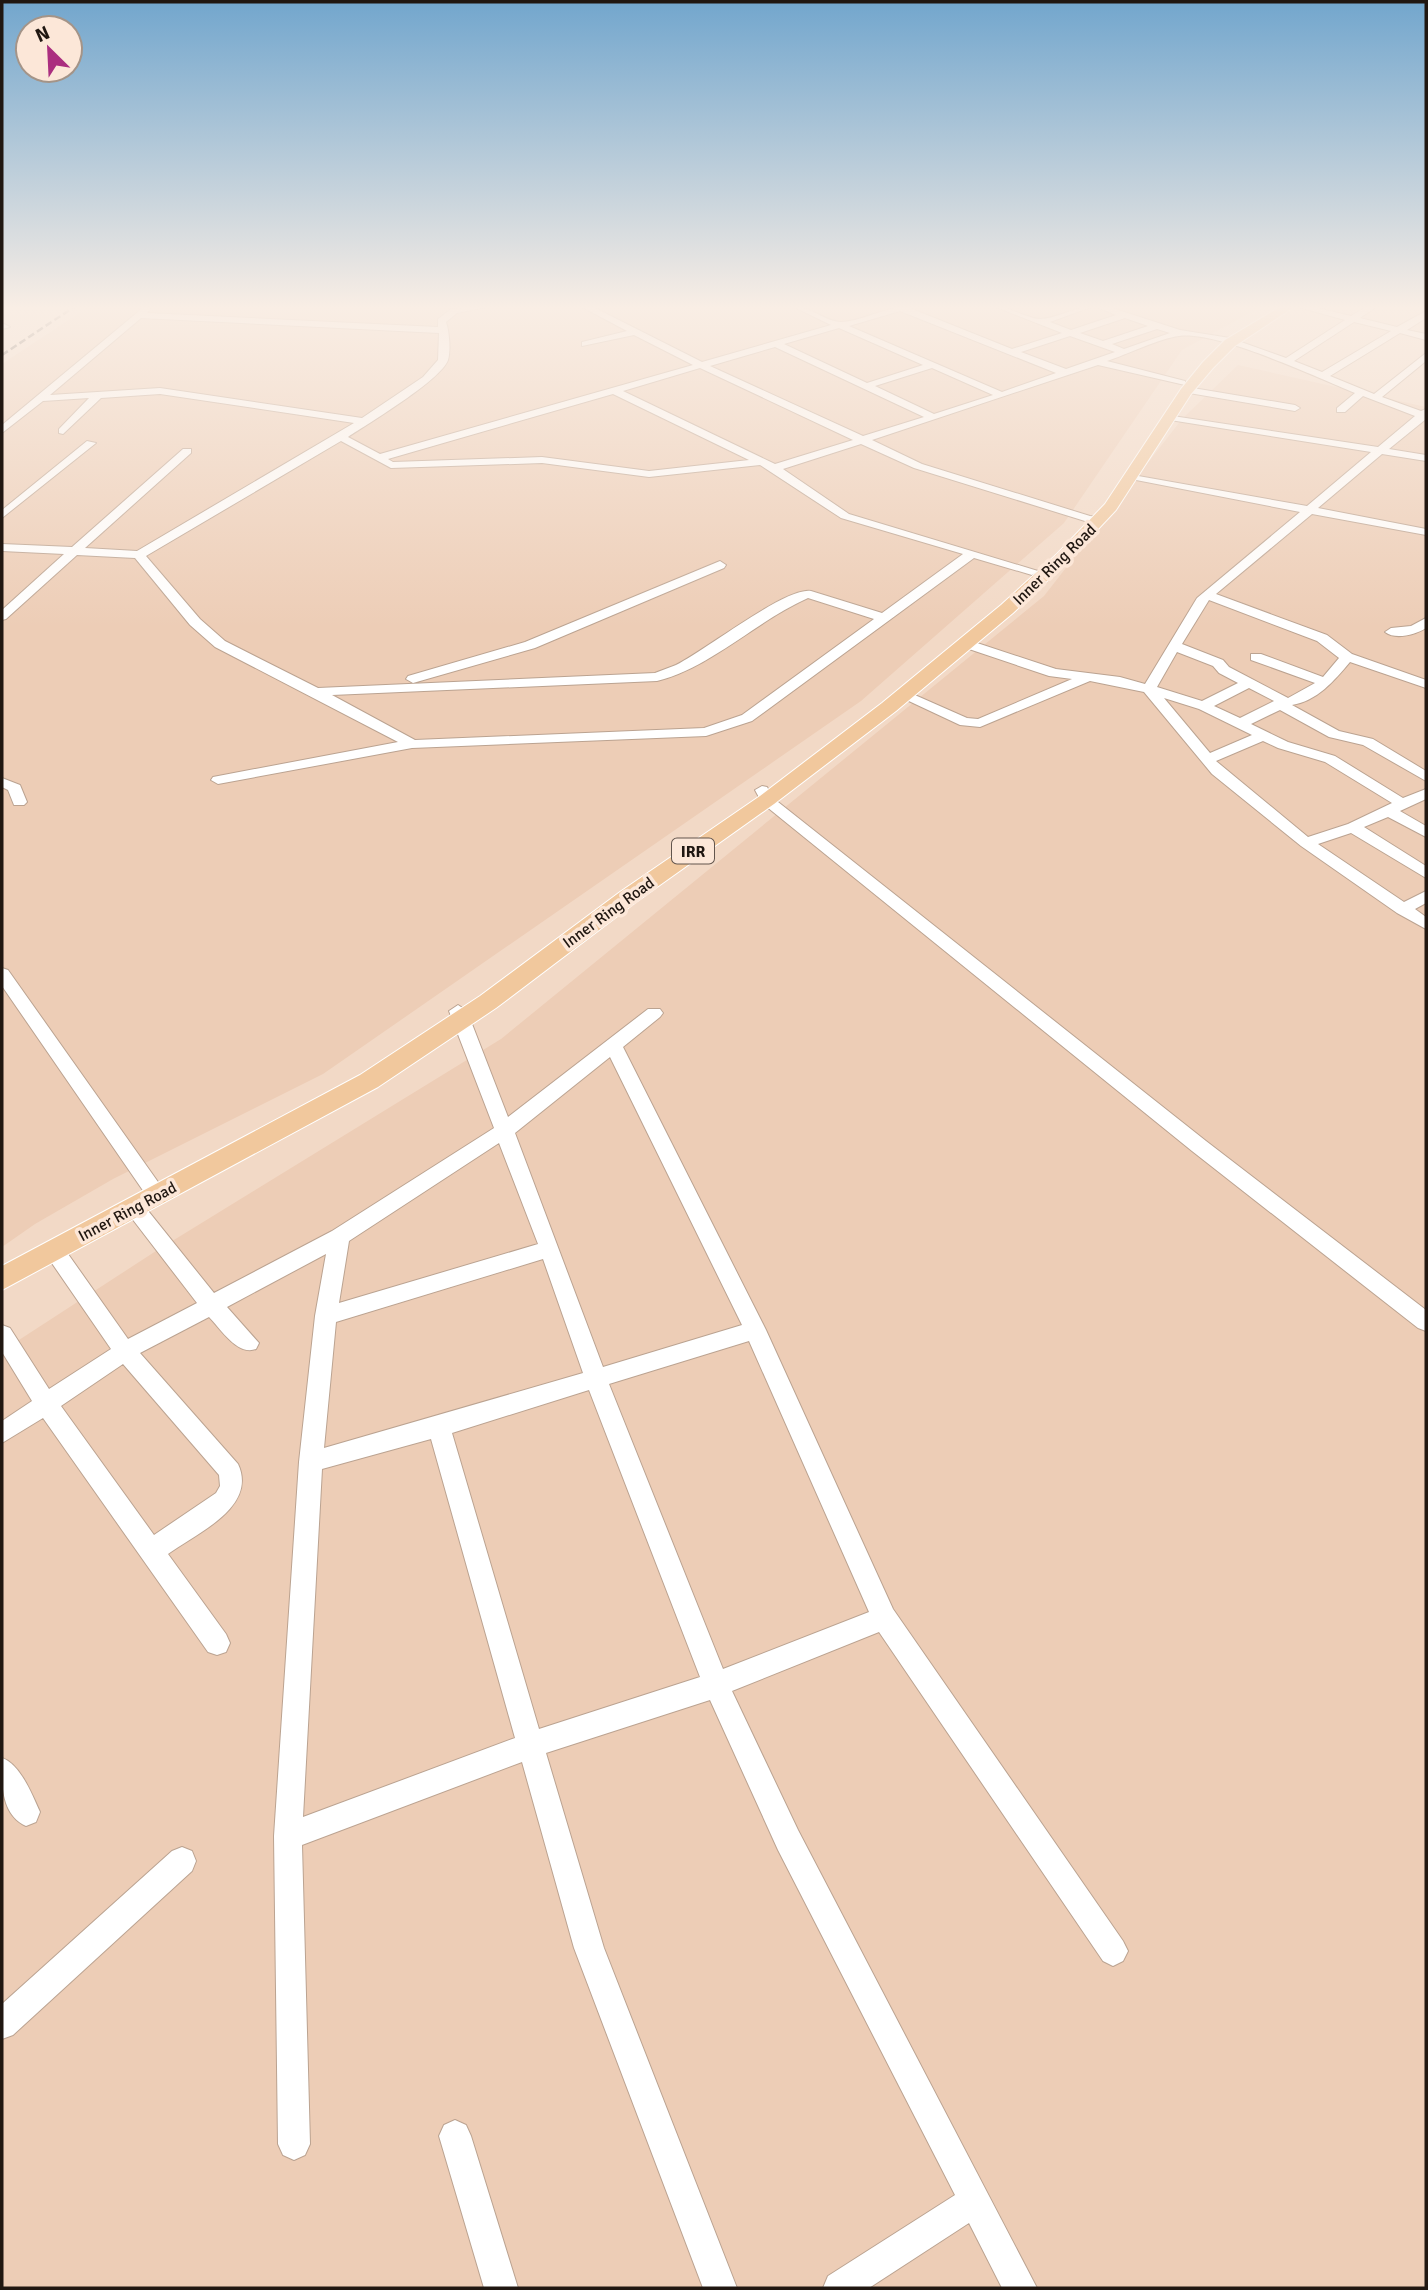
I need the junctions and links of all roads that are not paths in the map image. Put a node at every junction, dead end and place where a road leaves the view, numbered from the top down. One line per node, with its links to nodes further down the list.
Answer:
1 (23, 414): 15 (street)
2 (80, 414): 16 (street)
3 (312, 414): 14 (street)
4 (371, 414): 14 (street)
5 (551, 414): 18 (street)
6 (663, 414): 26 (street)
7 (807, 414): 19 (street)
8 (926, 414): 13 (street)
9 (947, 414): 13 (street)
10 (1166, 414): 31 (main road, Inner Ring Road / IRR)
11 (1424, 414): 22 (street)
12 (1170, 416): 22 (street); 28 (main road, Inner Ring Road / IRR)
13 (935, 418): 19 (street)
14 (360, 421): 17 (street)
15 (2, 430)
16 (63, 431)
17 (341, 437): 23 (street); 36 (street)
18 (476, 440): 23 (street); 25 (street)
19 (864, 440): 27 (street); 31 (street)
20 (91, 443): 30 (street)
21 (187, 451): 34 (street)
22 (1380, 451): 24 (street); 29 (street)
23 (379, 458): 25 (street)
24 (1426, 458)
25 (504, 459): 26 (street)
26 (762, 462): 27 (street)
27 (774, 468): 35 (street)
28 (1131, 476): 29 (street); 31 (main road, Inner Ring Road / IRR)
29 (1311, 510): 32 (street); 39 (street)
30 (2, 515)
31 (1094, 519): 38 (main road, Inner Ring Road / IRR); 44 (main road, Inner Ring Road / IRR)
32 (1426, 532)
33 (2, 547): 34 (street)
34 (72, 553): 36 (street); 40 (street)
35 (971, 554): 38 (street); 41 (street)
36 (139, 555): 56 (street)
37 (720, 565): 54 (street)
38 (1032, 571): 68 (main road, Inner Ring Road / IRR)
39 (1209, 596): 45 (street); 47 (street)
40 (2, 616)
41 (884, 618): 54 (street); 62 (street)
42 (1426, 622): 43 (street)
43 (1391, 632)
44 (965, 643): 50 (street); 57 (main road, Inner Ring Road / IRR)
45 (1174, 646): 53 (street); 55 (street)
46 (1256, 657): 49 (street)
47 (1347, 657): 51 (street); 52 (street)
48 (1426, 667): 52 (street)
49 (1292, 670): 51 (street); 53 (street)
50 (1086, 678): 55 (street); 57 (street)
51 (1326, 682): 58 (street)
52 (1420, 682)
53 (1252, 685): 58 (street); 59 (street)
54 (378, 688): 56 (street)
55 (1149, 689): 59 (street); 63 (street)
56 (316, 692): 62 (street)
57 (904, 695): 68 (main road, Inner Ring Road / IRR)
58 (1283, 703): 60 (street); 64 (street)
59 (1204, 706): 60 (street)
60 (1242, 723): 61 (street)
61 (1264, 736): 63 (street); 70 (street)
62 (412, 744): 65 (street)
63 (1208, 759): 73 (street)
64 (1426, 777)
65 (218, 780)
66 (2, 782): 69 (street)
67 (1426, 793): 70 (street)
68 (764, 795): 80 (main road, Inner Ring Road / IRR); 92 (street)
69 (19, 802)
70 (1396, 807): 71 (street); 72 (street)
71 (1353, 827): 73 (street); 74 (street)
72 (1426, 832)
73 (1306, 843): 76 (street)
74 (1426, 873)
75 (1426, 896): 76 (street)
76 (1403, 909): 77 (street)
77 (1426, 924)
78 (2, 974): 83 (street)
79 (654, 1013): 81 (street)
80 (459, 1015): 82 (street); 83 (main road, Inner Ring Road / IRR); 84 (main road, Inner Ring Road / IRR)
81 (613, 1044): 82 (street); 93 (street)
82 (505, 1130): 85 (street); 86 (street)
83 (151, 1187): 88 (main road, Inner Ring Road / IRR)
84 (134, 1207): 87 (main road, Inner Ring Road / IRR); 90 (street)
85 (339, 1237): 90 (street); 91 (street)
86 (550, 1249): 91 (street); 97 (street)
87 (54, 1250): 89 (main road, Inner Ring Road / IRR); 96 (street)
88 (2, 1265)
89 (2, 1279)
90 (211, 1305): 95 (street); 96 (street)
91 (326, 1315): 101 (street)
92 (1426, 1322)
93 (755, 1330): 97 (street); 103 (street)
94 (2, 1334): 98 (street)
95 (248, 1343)
96 (125, 1351): 98 (street); 102 (street)
97 (596, 1380): 99 (street); 105 (street)
98 (47, 1405): 100 (street); 102 (street)
99 (439, 1427): 101 (street); 106 (street)
100 (2, 1433)
101 (311, 1462): 109 (street)
102 (152, 1551): 104 (street)
103 (884, 1618): 105 (street); 111 (street)
104 (217, 1643)
105 (716, 1685): 106 (street); 115 (street)
106 (531, 1745): 109 (street); 117 (street)
107 (2, 1771): 108 (street)
108 (26, 1812)
109 (288, 1836): 114 (street)
110 (182, 1861): 112 (street)
111 (1113, 1951)
112 (2, 2024)
113 (455, 2136): 116 (street)
114 (295, 2144)
115 (974, 2201): 118 (street); 119 (street)
116 (501, 2288)
117 (720, 2288)
118 (840, 2288)
119 (1020, 2288)

